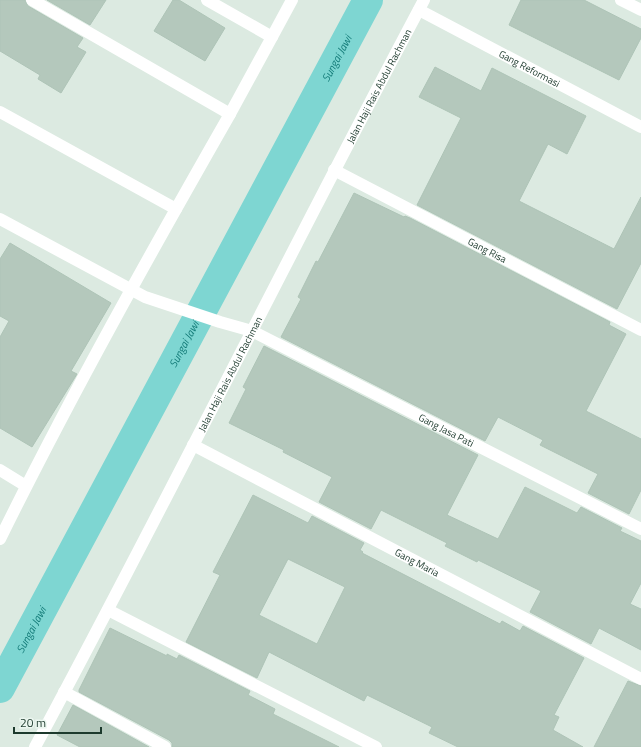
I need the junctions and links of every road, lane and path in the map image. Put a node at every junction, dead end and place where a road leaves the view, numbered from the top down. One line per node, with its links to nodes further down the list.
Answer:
1 (32, 0): 9 (street)
2 (208, 0): 7 (street)
3 (292, 0): 7 (street)
4 (621, 0): 6 (street)
5 (422, 5): 10 (street, Gang Reformasi); 11 (street, Jalan Haji Rais Abdul Rachman)
6 (641, 10)
7 (272, 37): 9 (street)
8 (0, 112): 12 (street)
9 (230, 114): 12 (street)
10 (641, 127)
11 (334, 170): 15 (street, Jalan Haji Rais Abdul Rachman); 16 (street, Gang Risa)
12 (176, 209): 14 (street)
13 (0, 219): 14 (street, Gang Jasa Pati)
14 (130, 290): 15 (street, Gang Jasa Pati); 19 (street)
15 (252, 330): 17 (street, Jalan Haji Rais Abdul Rachman); 20 (street, Gang Jasa Pati)
16 (641, 330)
17 (193, 445): 22 (street, Jalan Haji Rais Abdul Rachman); 23 (street, Gang Maria)
18 (0, 470): 19 (street)
19 (26, 486): 21 (street)
20 (641, 529)
21 (0, 539)
22 (108, 610): 24 (street, Jalan Haji Rais Abdul Rachman); 27 (street)
23 (641, 679)
24 (64, 692): 25 (street, Jalan Haji Rais Abdul Rachman); 26 (street)
25 (35, 747)
26 (165, 747)
27 (376, 747)

